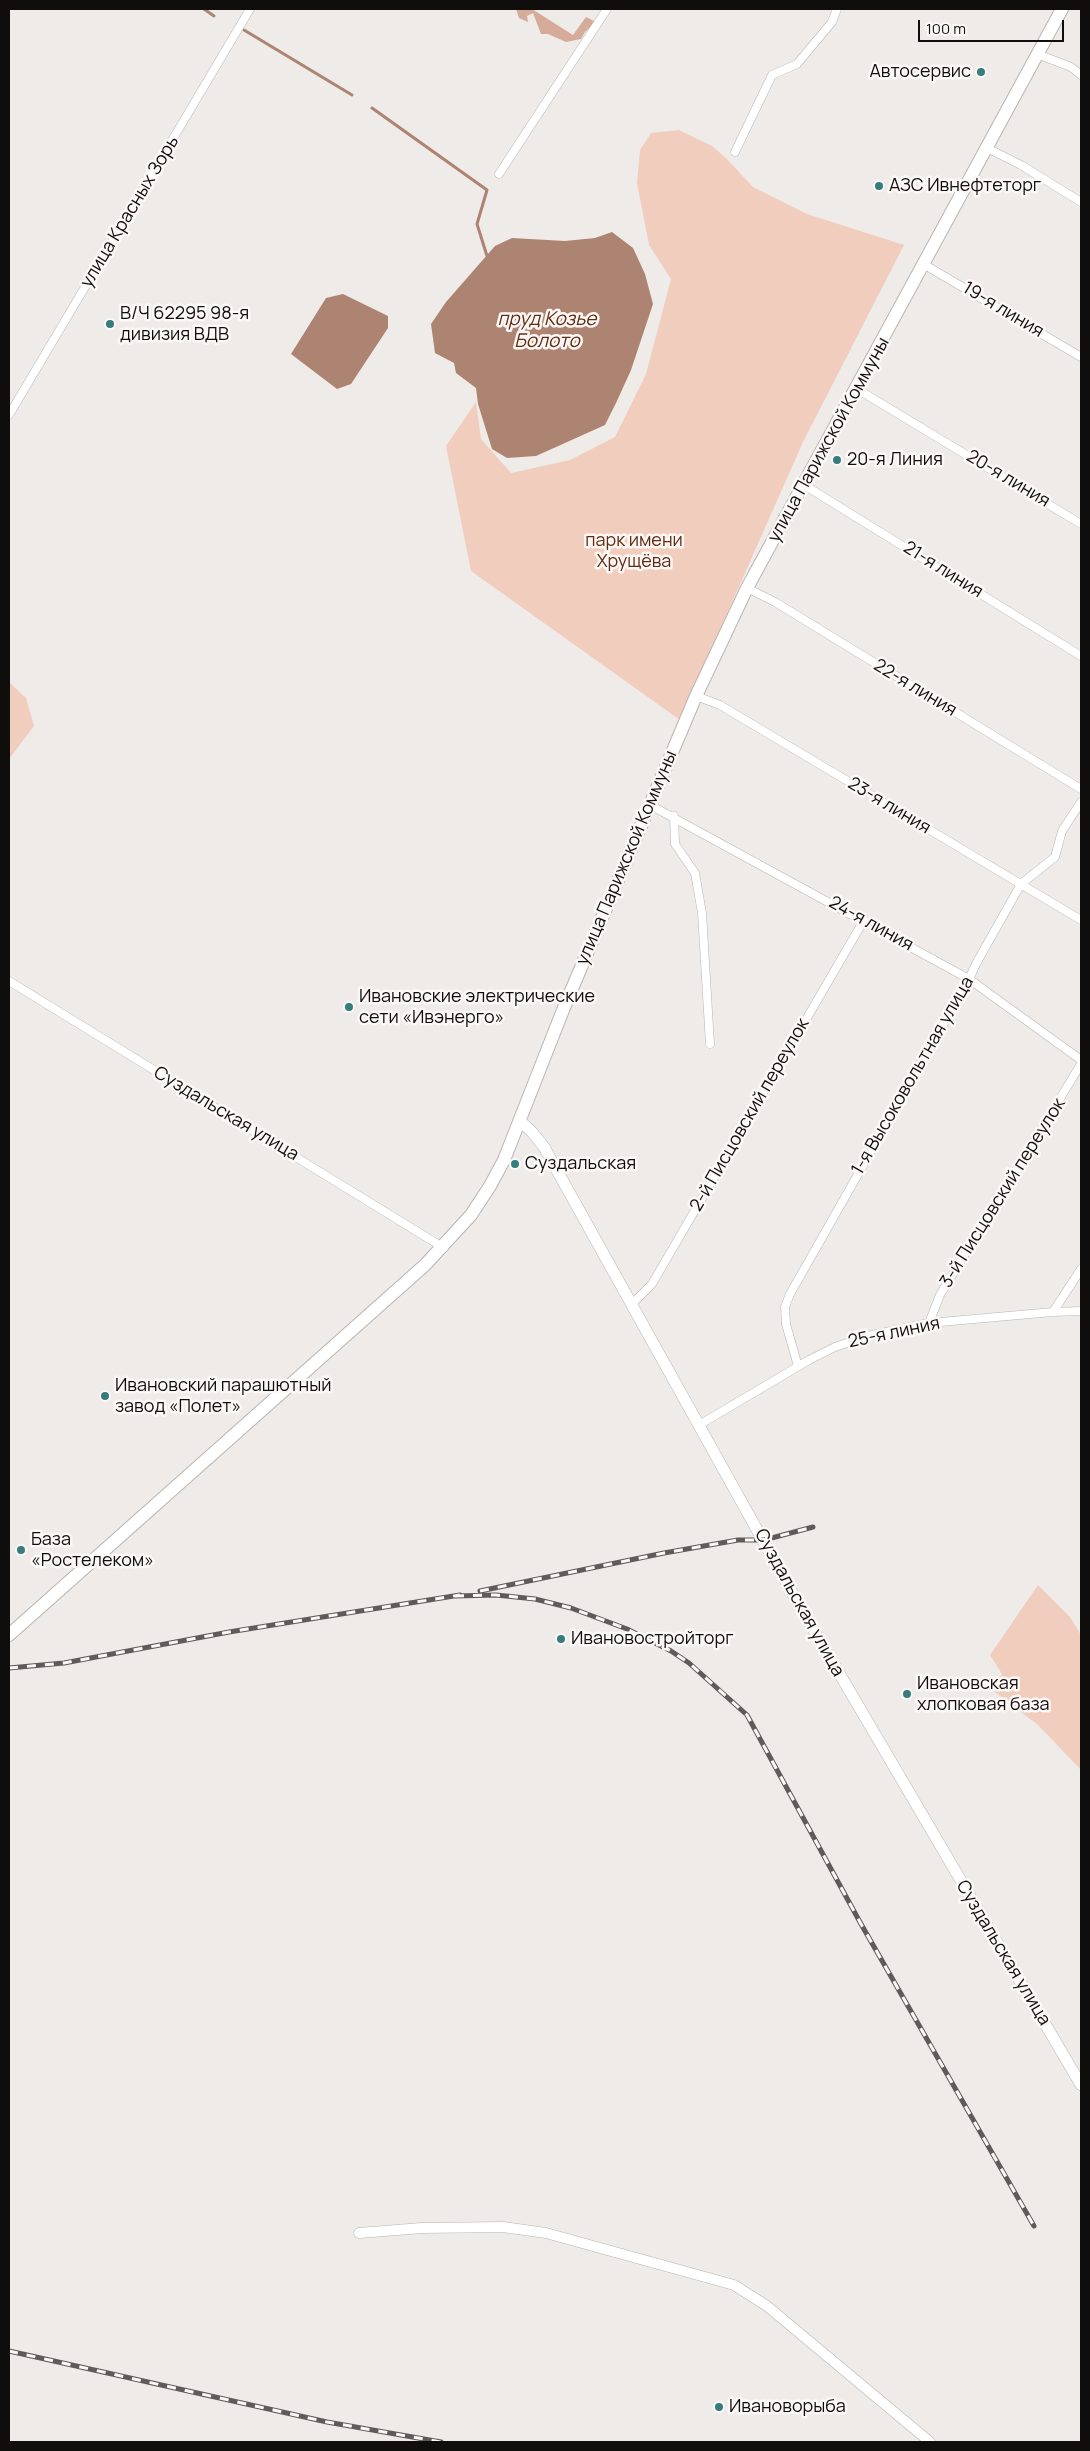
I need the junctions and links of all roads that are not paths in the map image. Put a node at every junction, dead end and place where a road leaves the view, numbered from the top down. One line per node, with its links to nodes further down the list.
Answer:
1 (250, 9): 14 (street, улица Красных Зорь)
2 (607, 9): 9 (street)
3 (836, 9): 8 (street)
4 (1062, 9): 5 (main road, улица Парижской Коммуны)
5 (1037, 54): 6 (street); 7 (main road, улица Парижской Коммуны)
6 (1081, 74)
7 (987, 148): 10 (street); 11 (main road, улица Парижской Коммуны)
8 (735, 152)
9 (499, 174)
10 (1081, 202)
11 (924, 265): 12 (street, 19-я линия); 13 (main road, улица Парижской Коммуны)
12 (1081, 357)
13 (857, 389): 15 (main road, улица Парижской Коммуны); 16 (street, 20-я линия)
14 (9, 415)
15 (804, 485): 17 (main road, улица Парижской Коммуны); 18 (street, 21-я линия)
16 (1081, 524)
17 (748, 588): 19 (main road, улица Парижской Коммуны); 20 (street, 22-я линия)
18 (1081, 656)
19 (696, 696): 22 (main road, улица Парижской Коммуны); 24 (street, 23-я линия)
20 (1081, 789)
21 (1081, 802): 24 (street, 1-я Высоковольтная улица)
22 (650, 805): 23 (street, 24-я линия); 32 (main road, улица Парижской Коммуны)
23 (674, 816): 25 (street, 24-я линия); 29 (street)
24 (1020, 884): 26 (street, 23-я линия); 27 (street, 1-я Высоковольтная улица)
25 (864, 920): 27 (street, 24-я линия); 35 (street, 2-й Писцовский переулок)
26 (1081, 920)
27 (969, 979): 30 (street, 24-я линия); 39 (street, 1-я Высоковольтная улица)
28 (9, 981): 33 (street, Суздальская улица)
29 (710, 1044)
30 (1081, 1060)
31 (1081, 1064): 38 (street, 3-й Писцовский переулок)
32 (520, 1121): 33 (main road, улица Парижской Коммуны); 35 (main road, Суздальская улица)
33 (444, 1248): 41 (main road, улица Парижской Коммуны)
34 (1081, 1269): 37 (street)
35 (631, 1305): 40 (main road, Суздальская улица)
36 (1081, 1311): 37 (street, 25-я линия)
37 (1053, 1312): 38 (street, 25-я линия)
38 (929, 1323): 39 (street, 25-я линия)
39 (798, 1366): 40 (street, 25-я линия)
40 (699, 1425): 42 (main road, Суздальская улица)
41 (9, 1635)
42 (1081, 2085)
43 (360, 2234): 44 (street)
44 (930, 2442)

